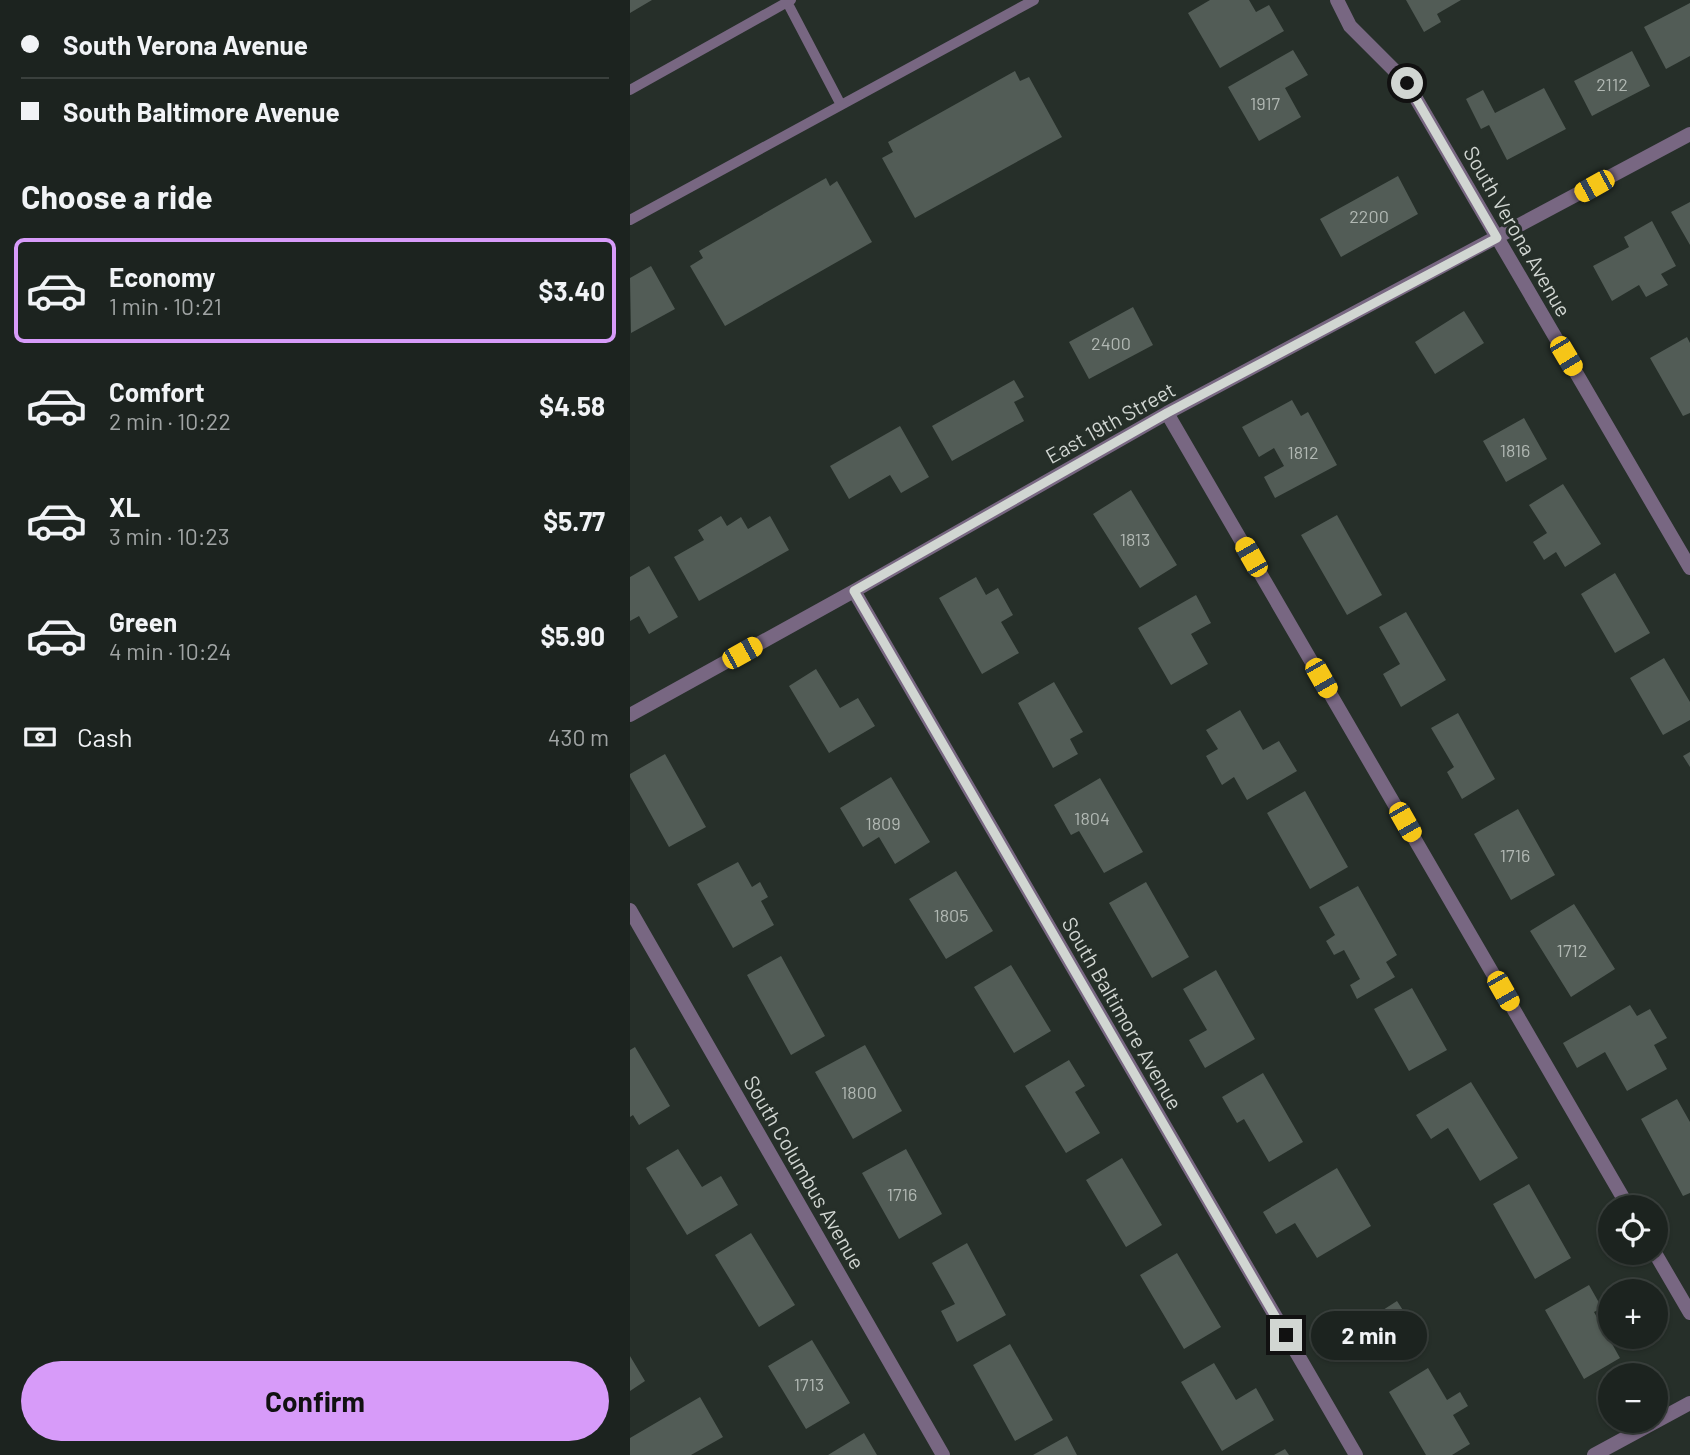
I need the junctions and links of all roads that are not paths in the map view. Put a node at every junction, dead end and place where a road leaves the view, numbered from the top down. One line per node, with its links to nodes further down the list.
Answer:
1 (1034, 0): 5 (lane)
2 (1337, 0): 8 (street, South Verona Avenue)
3 (789, 1): 4 (lane); 5 (lane)
4 (630, 90)
5 (841, 105): 7 (lane)
6 (1690, 134): 8 (street, East 19th Street)
7 (630, 220)
8 (1497, 238): 9 (street, East 19th Street); 10 (street, South Verona Avenue)
9 (1167, 413): 11 (street, East 19th Street); 14 (street)
10 (1690, 568)
11 (854, 591): 12 (street, East 19th Street); 19 (street, South Baltimore Avenue)
12 (630, 715)
13 (630, 910): 18 (street, South Columbus Avenue)
14 (1621, 1195)
15 (1662, 1265): 16 (street)
16 (1690, 1313)
17 (1690, 1403): 20 (street)
18 (943, 1455)
19 (1356, 1455)
20 (1594, 1455)

